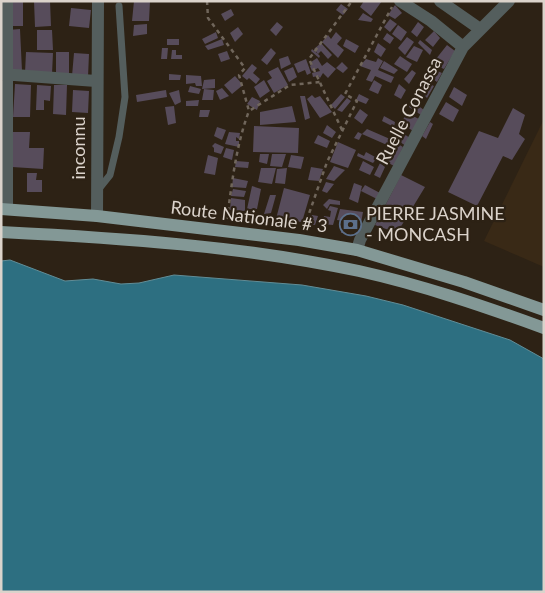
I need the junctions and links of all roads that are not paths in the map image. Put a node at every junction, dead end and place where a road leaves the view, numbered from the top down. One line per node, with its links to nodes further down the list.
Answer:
1 (7, 1): 9 (street)
2 (98, 1): 10 (street, inconnu)
3 (400, 1): 8 (street)
4 (440, 1): 7 (street)
5 (509, 1): 7 (street, Ruelle Conassa)
6 (119, 6): 11 (lane)
7 (480, 29): 8 (street, Ruelle Conassa)
8 (463, 47): 15 (street, Ruelle Conassa)
9 (4, 74): 10 (street); 12 (street)
10 (96, 81): 11 (street, inconnu)
11 (97, 191): 13 (street, inconnu)
12 (4, 209): 13 (main road, Route Nationale # 3)
13 (97, 216): 15 (main road, Route Nationale # 3)
14 (1, 232): 17 (main road, Route Nationale # 3)
15 (357, 250): 16 (main road, Route Nationale # 3)
16 (544, 310)
17 (544, 328)

